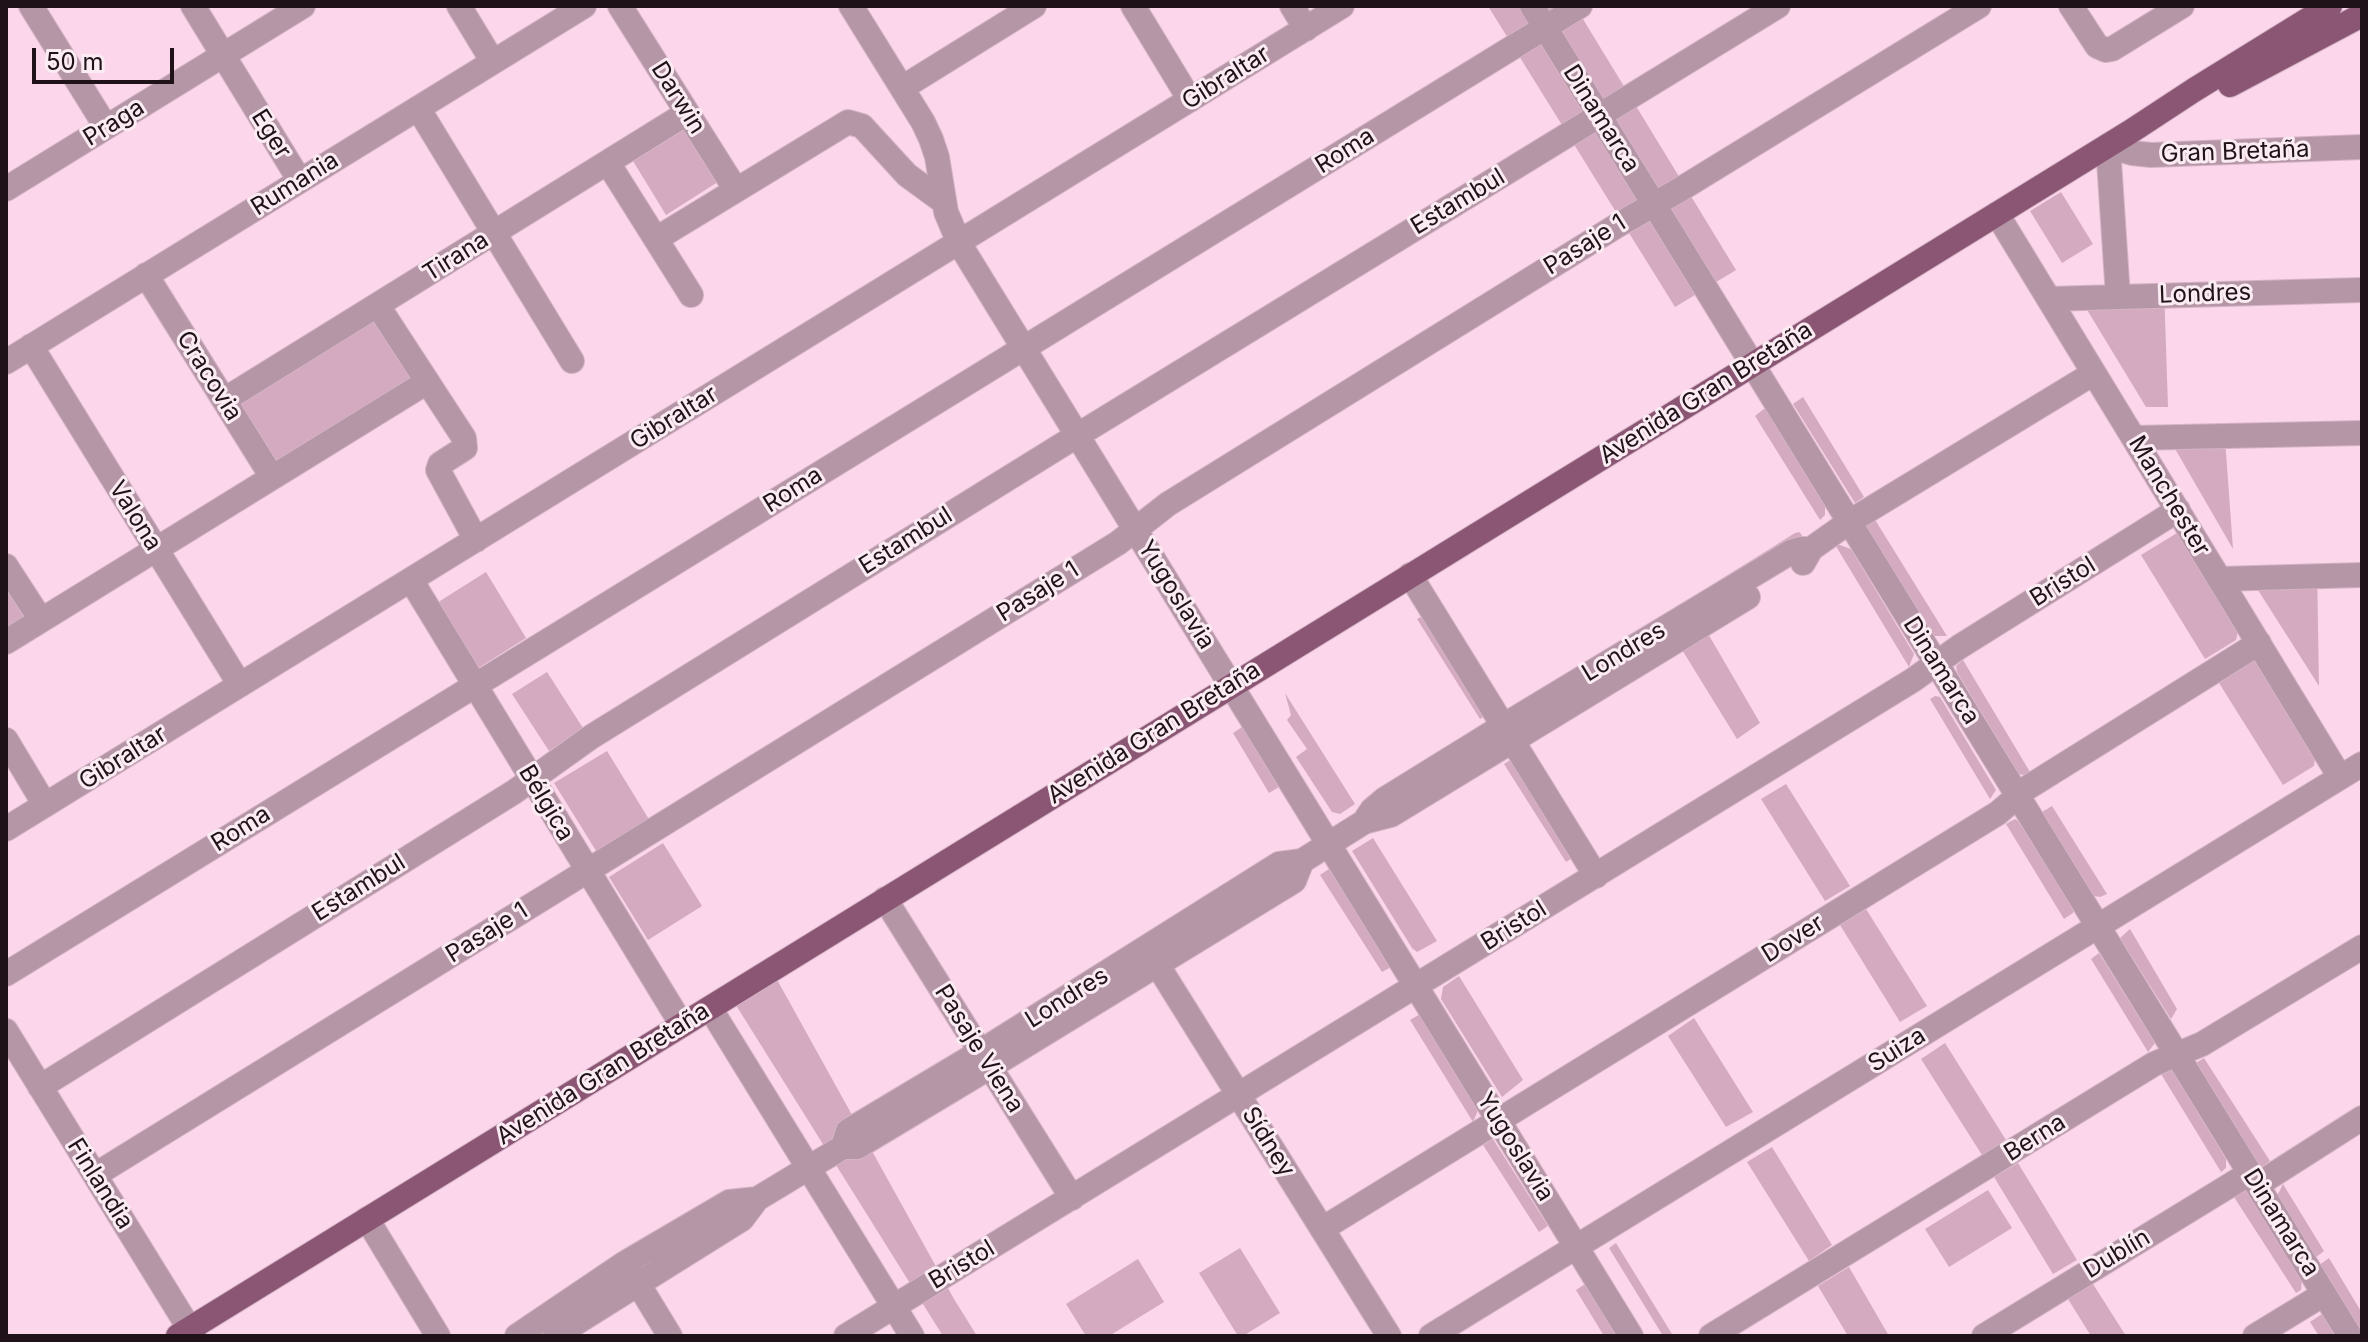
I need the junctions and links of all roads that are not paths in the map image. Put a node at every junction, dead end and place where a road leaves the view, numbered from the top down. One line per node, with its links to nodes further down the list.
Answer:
1 (31, 6): 29 (street)
2 (193, 6): 22 (street, Eger)
3 (303, 6): 22 (street, Praga)
4 (459, 6): 23 (street)
5 (584, 6): 23 (street, Rumania)
6 (620, 6): 27 (street, Darwin)
7 (851, 6): 24 (street, Yugoslavia)
8 (1133, 6): 25 (street)
9 (1292, 6): 21 (street)
10 (1342, 6): 21 (street, Gibraltar)
11 (1532, 6): 20 (street, Dinamarca)
12 (1580, 6): 20 (street, Roma)
13 (1778, 6): 28 (street, Estambul)
14 (1979, 6): 38 (street, Pasaje 1)
15 (2071, 6): 16 (street)
16 (2182, 6)
17 (2330, 6): 30 (main road, Avenida Gran Bretaña)
18 (1031, 7): 24 (street)
19 (2362, 15): 30 (main road, Avenida Gran Bretaña)
20 (1545, 27): 28 (street, Dinamarca); 50 (street, Roma)
21 (1306, 29): 25 (street, Gibraltar)
22 (223, 55): 29 (street, Praga); 34 (street, Eger)
23 (493, 62): 26 (street, Rumania)
24 (902, 88): 37 (street, Yugoslavia)
25 (1190, 100): 42 (street, Gibraltar)
26 (418, 108): 34 (street, Rumania); 40 (street)
27 (687, 113): 33 (street, Tirana); 36 (street, Darwin)
28 (1599, 115): 38 (street, Dinamarca); 58 (street, Estambul)
29 (106, 127): 35 (street, Praga)
30 (2130, 132): 31 (main road, Avenida Gran Bretaña)
31 (2108, 146): 32 (street, Gran Bretaña); 39 (main road, Avenida Gran Bretaña); 46 (street)
32 (2362, 147)
33 (608, 163): 40 (street, Tirana); 41 (street)
34 (300, 181): 43 (street, Rumania)
35 (6, 189)
36 (736, 190): 37 (street); 41 (street)
37 (944, 202): 42 (street, Yugoslavia)
38 (1653, 204): 53 (street, Dinamarca); 63 (street, Pasaje 1)
39 (1997, 214): 47 (street, Manchester); 53 (main road, Avenida Gran Bretaña)
40 (494, 234): 48 (street, Tirana); 51 (street)
41 (656, 239): 45 (street)
42 (959, 243): 50 (street, Yugoslavia); 64 (street, Gibraltar)
43 (146, 275): 49 (street, Rumania); 56 (street, Cracovia)
44 (2362, 290): 46 (street, Londres)
45 (691, 295)
46 (2118, 297): 47 (street, Londres)
47 (2049, 299): 54 (street, Manchester)
48 (378, 306): 55 (street); 56 (street, Tirana)
49 (31, 346): 52 (street, Rumania); 65 (street, Valona)
50 (1024, 348): 58 (street, Yugoslavia); 76 (street, Roma)
51 (572, 361)
52 (6, 362)
53 (1752, 365): 62 (street, Dinamarca); 67 (main road, Avenida Gran Bretaña)
54 (2094, 373): 59 (street, Manchester); 62 (street, Londres)
55 (427, 382): 60 (street); 64 (street)
56 (224, 400): 60 (street, Cracovia)
57 (2362, 433): 59 (street)
58 (1078, 435): 63 (street, Yugoslavia); 82 (street, Estambul)
59 (2134, 438): 61 (street, Manchester)
60 (272, 477): 65 (street)
61 (2178, 510): 69 (street, Manchester); 74 (street, Bristol)
62 (1849, 522): 74 (street, Dinamarca); 78 (street, Londres)
63 (1135, 528): 77 (street, Yugoslavia); 87 (street, Pasaje 1)
64 (476, 540): 70 (street, Gibraltar)
65 (156, 550): 71 (street); 75 (street, Valona)
66 (6, 566): 71 (street)
67 (1410, 575): 77 (main road, Avenida Gran Bretaña); 78 (street)
68 (2362, 575): 69 (street)
69 (2219, 579): 73 (street, Manchester)
70 (411, 580): 75 (street, Gibraltar); 76 (street, Bélgica)
71 (41, 620): 72 (street)
72 (6, 642)
73 (2259, 643): 81 (street, Manchester); 83 (street, Dover)
74 (1936, 663): 83 (street, Dinamarca); 88 (street, Bristol)
75 (240, 685): 84 (street, Gibraltar)
76 (475, 685): 82 (street, Bélgica); 93 (street, Roma)
77 (1232, 685): 86 (street, Yugoslavia); 89 (main road, Avenida Gran Bretaña)
78 (1508, 734): 86 (street, Londres); 88 (street)
79 (6, 740): 84 (street)
80 (2362, 764): 81 (street, Suiza)
81 (2340, 777): 90 (street, Suiza)
82 (531, 778): 87 (street, Bélgica); 100 (street, Estambul)
83 (2017, 796): 90 (street, Dinamarca); 103 (street, Dover)
84 (45, 805): 85 (street, Gibraltar)
85 (6, 829)
86 (1329, 844): 92 (street, Londres); 94 (street, Yugoslavia)
87 (587, 871): 96 (street, Bélgica); 105 (street, Pasaje 1)
88 (1596, 876): 94 (street, Bristol)
89 (885, 899): 95 (main road, Avenida Gran Bretaña); 99 (street, Pasaje Viena)
90 (2098, 926): 98 (street, Dinamarca); 110 (street, Suiza)
91 (2362, 947): 98 (street, Berna)
92 (1152, 956): 99 (street, Londres); 101 (street, Sídney)
93 (6, 974)
94 (1417, 986): 101 (street, Bristol); 103 (street, Yugoslavia)
95 (710, 1008): 96 (main road, Avenida Gran Bretaña); 104 (street)
96 (682, 1025): 108 (main road, Avenida Gran Bretaña)
97 (6, 1031): 100 (street, Finlandia)
98 (2177, 1055): 106 (street, Dinamarca); 124 (street, Berna)
99 (985, 1060): 104 (street, Londres); 107 (street, Pasaje Viena)
100 (40, 1087): 105 (street, Finlandia)
101 (1239, 1095): 107 (street, Bristol); 109 (street, Sídney)
102 (2362, 1118): 106 (street, Dublín)
103 (1499, 1120): 109 (street, Dover); 110 (street, Yugoslavia)
104 (809, 1168): 111 (street, Londres); 113 (street)
105 (95, 1175): 114 (street, Finlandia)
106 (2254, 1179): 112 (street, Dinamarca); 125 (street, Dublín)
107 (1072, 1198): 113 (street, Bristol)
108 (367, 1219): 114 (main road, Avenida Gran Bretaña); 115 (street)
109 (1322, 1229): 121 (street, Sídney)
110 (1576, 1247): 122 (street, Suiza); 123 (street, Yugoslavia)
111 (631, 1273): 116 (street, Londres); 117 (street, Londres); 118 (street)
112 (2324, 1294): 126 (street); 127 (street, Dinamarca)
113 (894, 1307): 119 (street, Bristol); 120 (street)
114 (187, 1334)
115 (438, 1336)
116 (517, 1336)
117 (555, 1336)
118 (670, 1336)
119 (846, 1336)
120 (912, 1336)
121 (1389, 1336)
122 (1431, 1336)
123 (1631, 1336)
124 (1711, 1336)
125 (1984, 1336)
126 (2255, 1336)
127 (2350, 1336)

